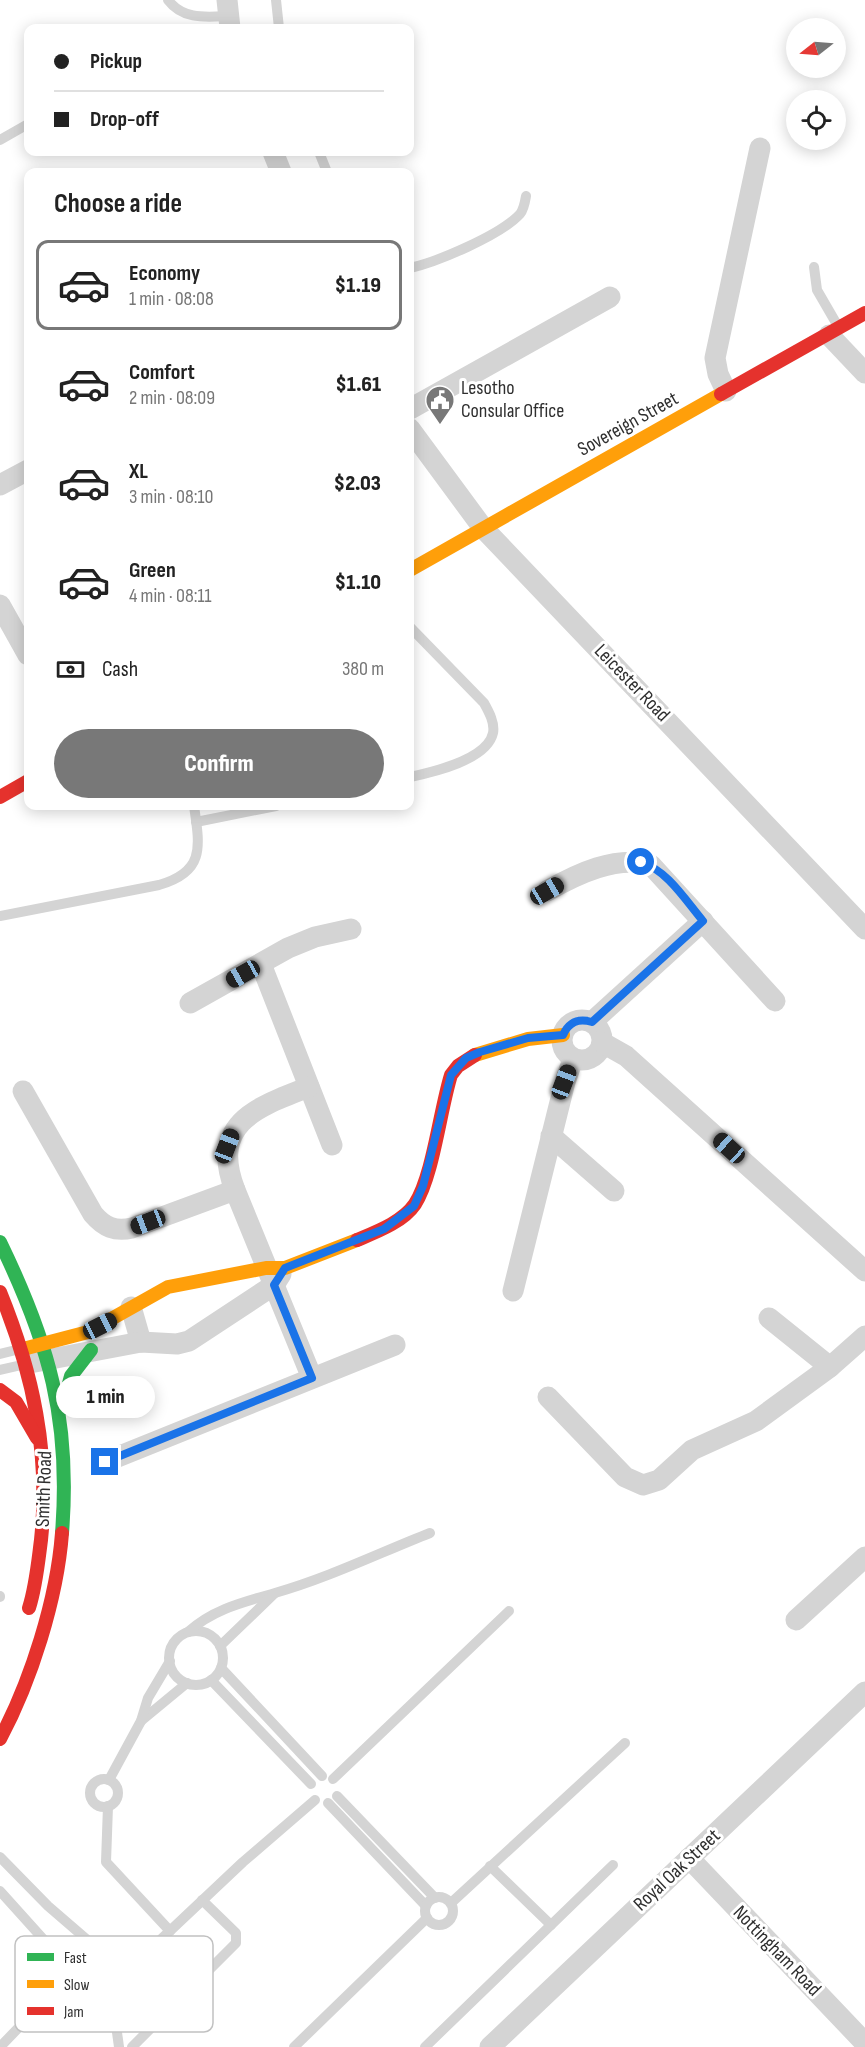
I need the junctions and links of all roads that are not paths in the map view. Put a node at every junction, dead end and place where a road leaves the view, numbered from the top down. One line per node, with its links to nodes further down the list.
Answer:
1 (168, 0): 4 (lane)
2 (276, 0): 6 (lane)
3 (228, 15): 4 (lane)
4 (197, 17): 5 (lane)
5 (194, 24)
6 (279, 24)
7 (24, 126): 8 (lane)
8 (0, 140)
9 (760, 148): 17 (street)
10 (526, 196): 11 (lane)
11 (414, 267)
12 (814, 267): 15 (lane)
13 (610, 297): 18 (street)
14 (865, 314): 15 (street, Sovereign Street)
15 (834, 332): 16 (street); 17 (street, Sovereign Street)
16 (865, 373)
17 (726, 391): 22 (street, Sovereign Street)
18 (414, 407)
19 (414, 434): 22 (street, Leicester Road)
20 (24, 472): 21 (street)
21 (0, 485)
22 (483, 528): 23 (street, Sovereign Street); 37 (street, Leicester Road)
23 (414, 568)
24 (0, 605): 26 (street)
25 (414, 631): 27 (lane)
26 (24, 648)
27 (414, 776)
28 (24, 783): 29 (street)
29 (0, 797)
30 (194, 810): 32 (lane)
31 (256, 810): 32 (lane)
32 (196, 822): 34 (lane)
33 (547, 891): 35 (street)
34 (0, 916)
35 (703, 921): 39 (street); 41 (street)
36 (351, 929): 38 (street)
37 (865, 929)
38 (261, 964): 40 (street); 45 (street)
39 (775, 1001)
40 (190, 1003)
41 (592, 1022): 42 (street); 43 (street)
42 (563, 1035): 44 (street); 54 (street)
43 (603, 1043): 44 (street); 53 (street)
44 (573, 1059): 47 (street)
45 (309, 1087): 48 (street); 49 (street)
46 (23, 1090): 49 (street)
47 (550, 1136): 50 (street); 55 (street)
48 (332, 1146)
49 (235, 1190): 54 (street)
50 (614, 1191)
51 (0, 1242): 52 (street, Smith Road)
52 (12, 1264): 58 (street); 67 (street, Smith Road)
53 (865, 1271)
54 (275, 1274): 59 (street); 65 (street); 72 (street)
55 (513, 1291)
56 (0, 1292): 69 (street, Smith Road)
57 (0, 1303): 61 (street)
58 (45, 1306)
59 (131, 1307): 64 (street); 65 (street)
60 (770, 1318): 70 (street)
61 (0, 1320)
62 (68, 1324): 64 (street)
63 (865, 1336): 70 (street)
64 (89, 1341): 65 (street); 67 (street); 75 (street)
65 (141, 1342)
66 (395, 1346): 72 (street)
67 (48, 1351): 69 (street); 75 (street, Smith Road)
68 (0, 1354): 69 (lane)
69 (25, 1356): 71 (lane); 76 (street, Smith Road)
70 (830, 1367): 74 (street)
71 (0, 1370)
72 (312, 1378): 77 (street)
73 (0, 1390): 76 (street)
74 (548, 1397)
75 (62, 1411): 82 (street, Smith Road)
76 (45, 1453): 80 (street, Smith Road)
77 (105, 1462)
78 (430, 1533): 81 (lane)
79 (865, 1557): 84 (street)
80 (34, 1592): 82 (street); 85 (street, Smith Road)
81 (274, 1593): 86 (lane); 87 (lane)
82 (51, 1597): 96 (street, Smith Road)
83 (509, 1611): 99 (lane)
84 (796, 1620)
85 (23, 1626)
86 (188, 1632): 87 (lane); 88 (lane)
87 (220, 1646): 89 (lane)
88 (170, 1661): 91 (lane); 94 (lane)
89 (221, 1668): 90 (lane); 93 (lane)
90 (211, 1680): 91 (lane); 95 (lane)
91 (187, 1683): 94 (lane)
92 (865, 1692): 107 (street, Royal Oak Street)
93 (263, 1713): 95 (lane); 98 (lane)
94 (141, 1721): 100 (lane)
95 (253, 1723): 101 (lane)
96 (0, 1739)
97 (625, 1743): 108 (lane)
98 (322, 1776): 99 (lane); 101 (lane)
99 (333, 1779): 102 (lane)
100 (109, 1780): 104 (lane); 104 (lane)
101 (311, 1784): 103 (lane)
102 (332, 1799): 103 (lane); 105 (lane)
103 (315, 1800): 112 (lane)
104 (108, 1806): 117 (lane)
105 (374, 1843): 111 (lane); 114 (lane)
106 (0, 1857): 119 (lane)
107 (689, 1858): 125 (street, Nottingham Road); 131 (street, Royal Oak Street)
108 (490, 1866): 113 (lane); 116 (lane)
109 (613, 1866): 116 (lane)
110 (0, 1891): 118 (lane)
111 (435, 1898): 113 (lane); 114 (lane)
112 (202, 1900): 117 (lane); 121 (lane)
113 (451, 1903): 115 (lane)
114 (426, 1906): 115 (lane)
115 (427, 1918): 129 (lane)
116 (551, 1925): 130 (lane)
117 (170, 1931): 120 (lane)
118 (41, 1936)
119 (83, 1936)
120 (165, 1936)
121 (213, 1966)
122 (15, 2031): 126 (lane)
123 (117, 2032): 127 (lane)
124 (147, 2032): 128 (lane)
125 (865, 2043)
126 (0, 2047)
127 (119, 2047)
128 (132, 2047)
129 (294, 2047)
130 (425, 2047)
131 (490, 2047)

